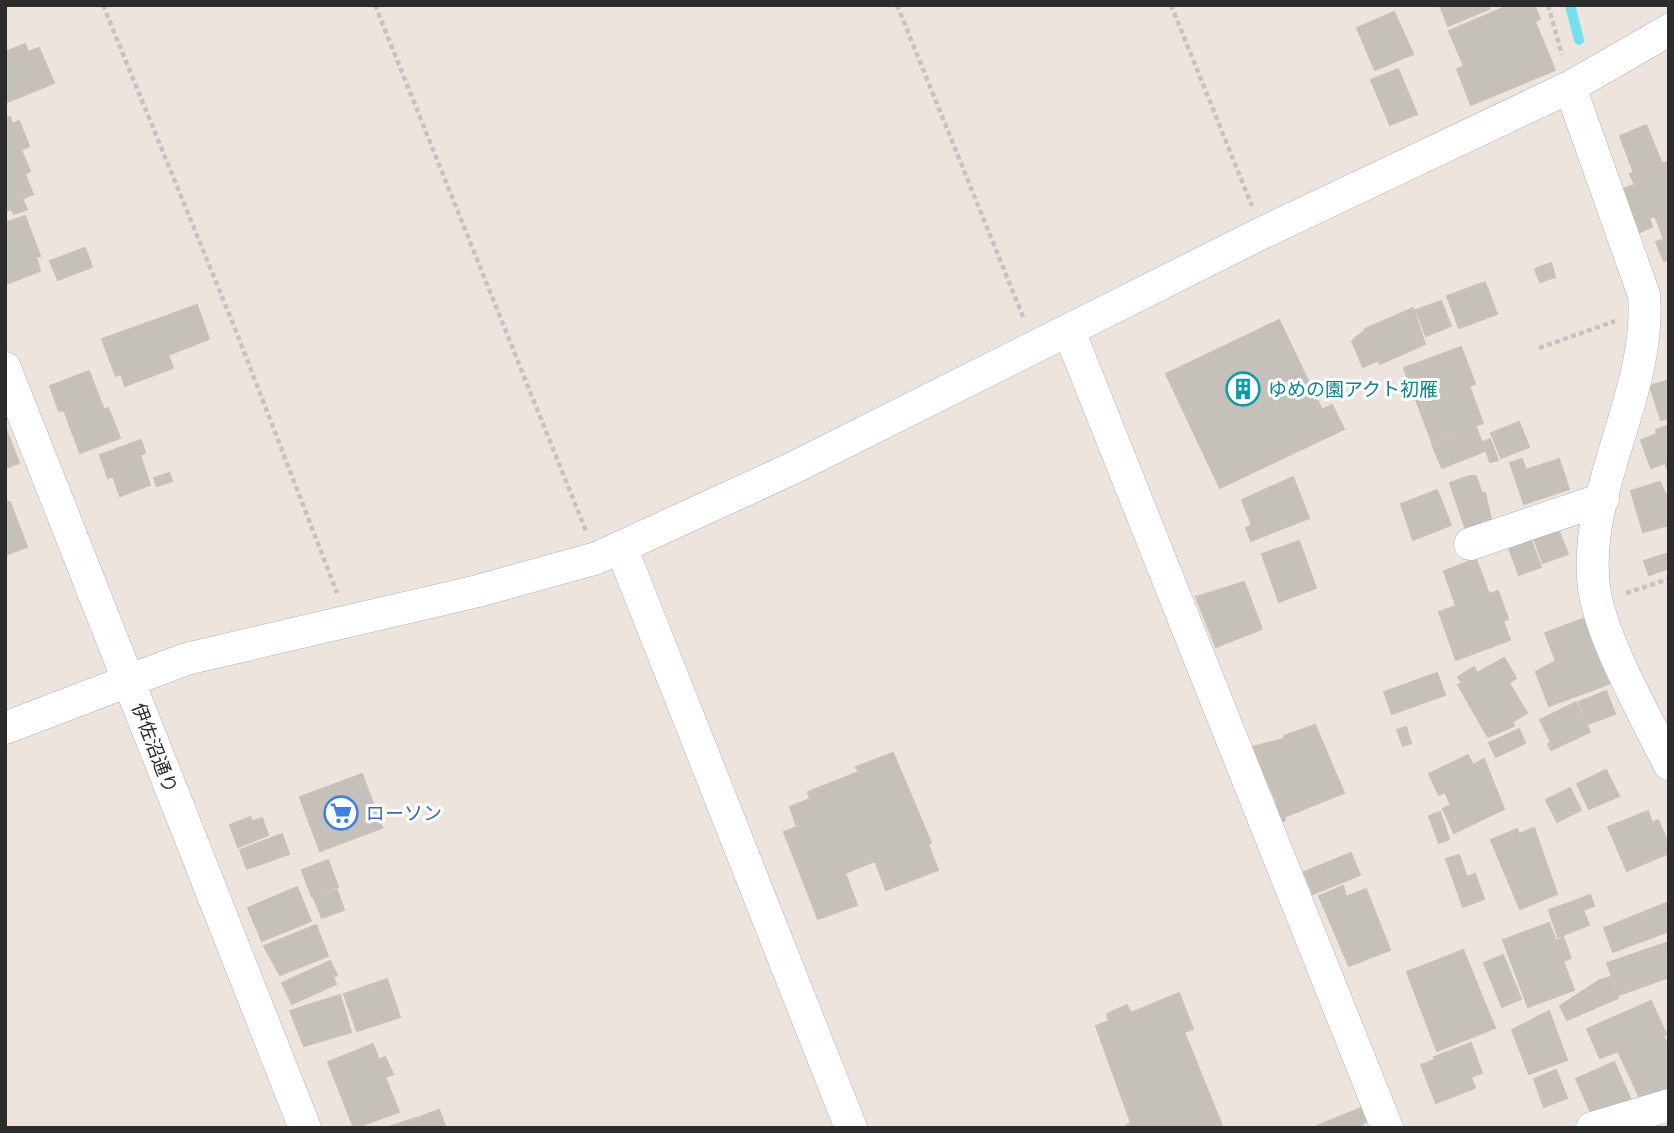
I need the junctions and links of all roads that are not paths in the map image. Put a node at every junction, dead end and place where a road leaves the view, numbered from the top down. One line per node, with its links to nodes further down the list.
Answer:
1 (1669, 30): 2 (street)
2 (1570, 87): 3 (street); 4 (street)
3 (1653, 297): 6 (street)
4 (1069, 331): 8 (street); 15 (street)
5 (5, 368): 9 (street, 伊佐沼通り)
6 (1603, 499): 7 (street); 11 (street)
7 (1470, 544)
8 (609, 553): 9 (street); 14 (street)
9 (129, 679): 10 (street); 13 (street, 伊佐沼通り)
10 (5, 729)
11 (1669, 764)
12 (1669, 1105): 16 (street)
13 (305, 1128)
14 (851, 1128)
15 (1387, 1128)
16 (1592, 1128)

